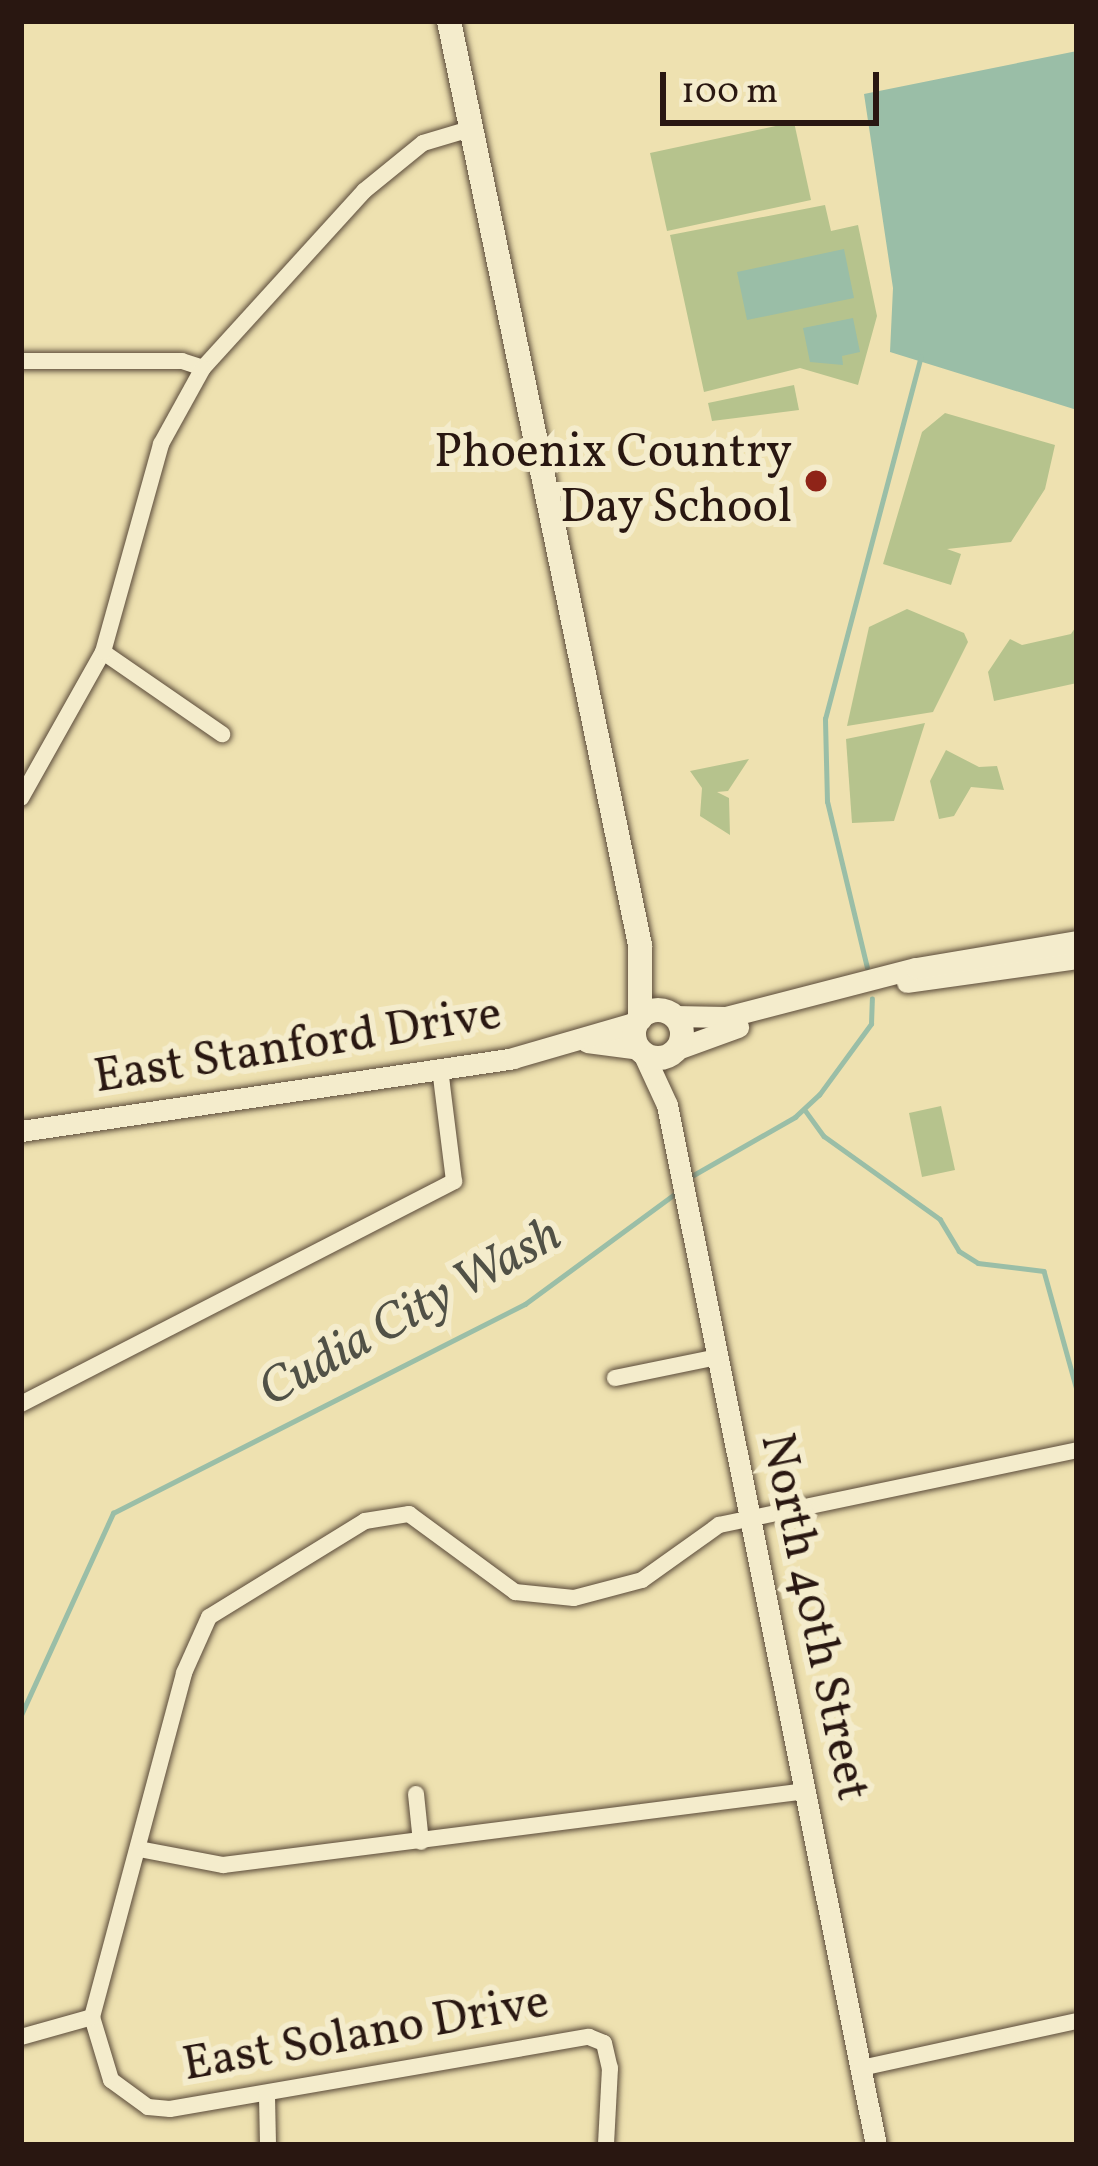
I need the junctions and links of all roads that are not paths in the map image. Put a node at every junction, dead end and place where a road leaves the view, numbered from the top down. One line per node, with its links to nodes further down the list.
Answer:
1 (449, 21): 2 (main road)
2 (470, 129): 4 (street); 9 (main road)
3 (21, 362): 4 (street)
4 (203, 368): 5 (street)
5 (103, 652): 6 (street); 7 (street)
6 (222, 734)
7 (21, 798)
8 (1077, 941): 11 (street)
9 (640, 945): 11 (main road); 12 (main road)
10 (1077, 958): 15 (street)
11 (670, 1014): 12 (main road); 15 (main road)
12 (638, 1021): 13 (street, East Stanford Drive); 14 (main road)
13 (587, 1042): 14 (street, East Stanford Drive); 16 (street, East Stanford Drive)
14 (641, 1051): 15 (main road); 17 (street, North 40th Street)
15 (676, 1051): 17 (street, North 40th Street)
16 (440, 1069): 18 (street, East Stanford Drive); 21 (street)
17 (667, 1105): 19 (street, North 40th Street)
18 (21, 1131)
19 (717, 1357): 20 (street); 23 (street, North 40th Street)
20 (615, 1378)
21 (21, 1404)
22 (1077, 1450): 23 (street)
23 (750, 1520): 24 (street, North 40th Street); 27 (street)
24 (806, 1791): 26 (street); 31 (street, North 40th Street)
25 (416, 1794): 26 (street)
26 (421, 1842): 27 (street)
27 (139, 1850): 28 (street)
28 (92, 2017): 30 (street); 32 (street, East Solano Drive)
29 (1077, 2021): 31 (street)
30 (21, 2037)
31 (861, 2068): 35 (street, North 40th Street)
32 (267, 2096): 33 (street); 34 (street, East Solano Drive)
33 (268, 2145)
34 (606, 2145)
35 (877, 2145)

